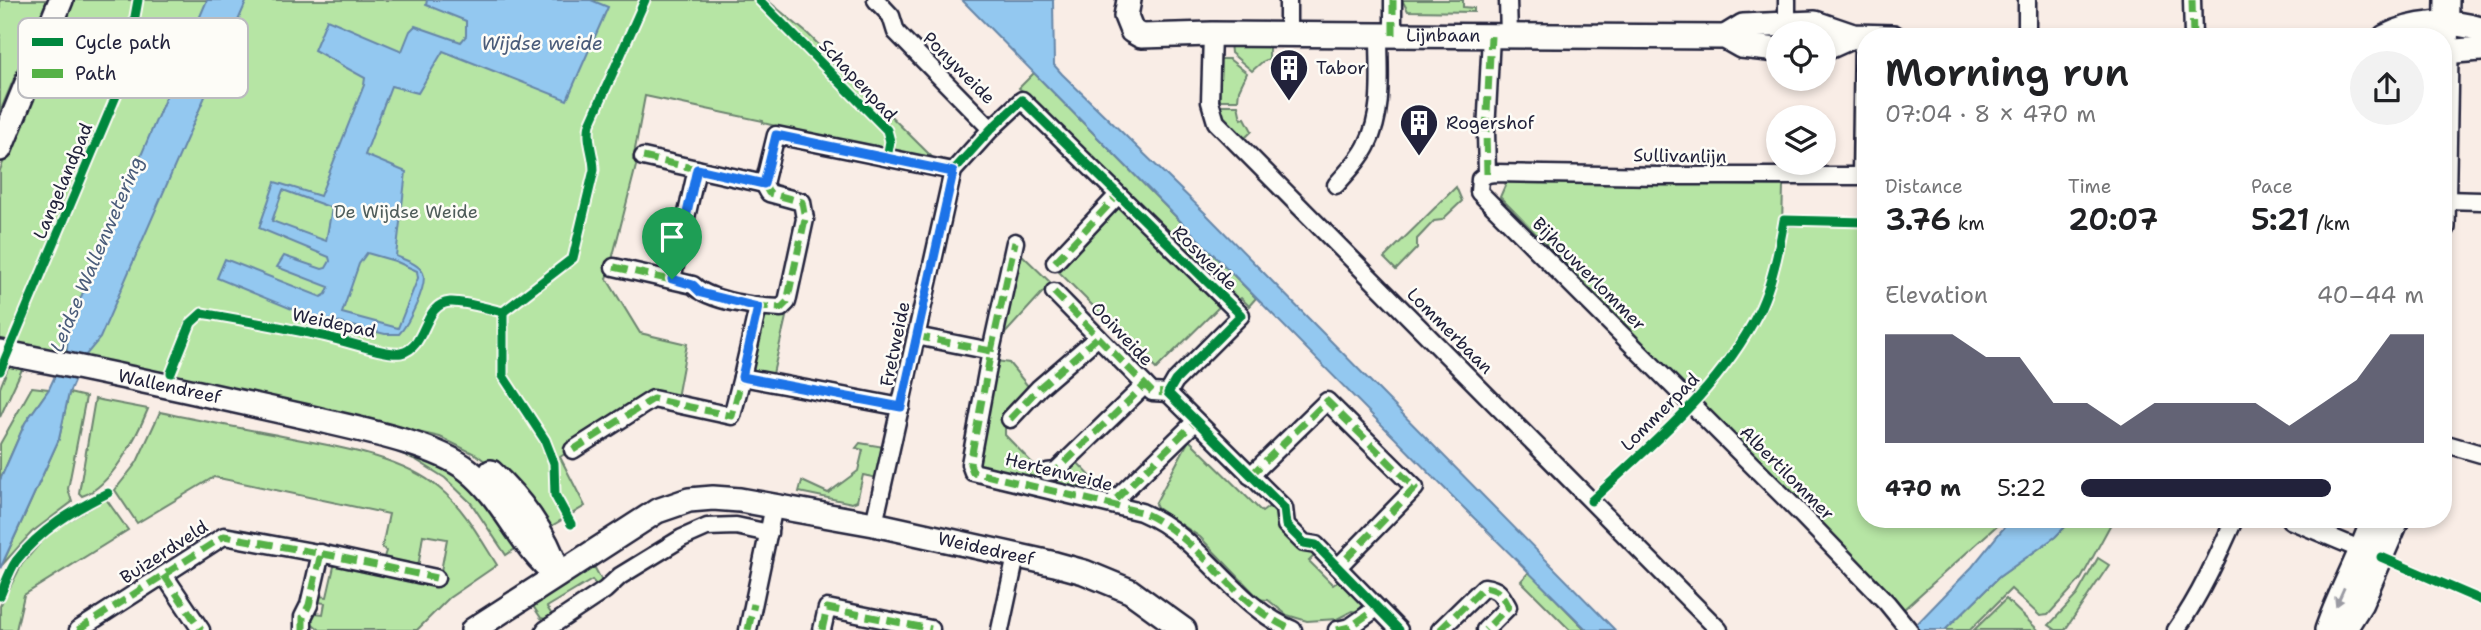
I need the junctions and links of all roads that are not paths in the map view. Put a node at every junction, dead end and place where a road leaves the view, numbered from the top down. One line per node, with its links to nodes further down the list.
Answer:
1 (61, 0): 10 (street)
2 (876, 0): 30 (street, Ponyweide)
3 (1130, 0): 18 (street, Lijnbaan)
4 (1289, 0): 19 (street)
5 (1393, 0): 20 (street)
6 (1508, 0): 21 (street)
7 (2027, 0): 13 (street)
8 (2192, 0): 14 (street)
9 (2447, 0): 12 (street)
10 (54, 18)
11 (1787, 19): 22 (street, Lijnbaan); 24 (street, Lijnbaan)
12 (2446, 24): 15 (street); 16 (street); 17 (street)
13 (2027, 28)
14 (2193, 28)
15 (2402, 28)
16 (2446, 28)
17 (2481, 29)
18 (1212, 34): 19 (street, Lijnbaan); 97 (street, Lommerbaan)
19 (1288, 35): 20 (street, Lijnbaan)
20 (1386, 35): 21 (street, Lijnbaan); 38 (street)
21 (1500, 36): 24 (street, Lijnbaan); 35 (street)
22 (1857, 36)
23 (1857, 36): 25 (street, Lijnbaan)
24 (1725, 37): 27 (street, Lijnbaan)
25 (1836, 44)
26 (2481, 48): 28 (street)
27 (1766, 49)
28 (2452, 51)
29 (21, 98): 31 (street)
30 (992, 129): 34 (street, Rosweide); 39 (street, Rosweide)
31 (0, 149)
32 (643, 157): 33 (street)
33 (697, 169): 37 (street); 45 (street)
34 (953, 172): 37 (street); 48 (street, Fretweide)
35 (1491, 173): 36 (street, Sullivanlijn); 55 (street, Bijhouwerlommer)
36 (1857, 176)
37 (764, 184): 47 (street)
38 (1336, 186)
39 (1118, 195): 43 (street); 54 (street, Rosweide)
40 (2452, 200): 41 (street)
41 (2481, 201)
42 (1015, 242): 50 (street)
43 (1055, 262)
44 (614, 267): 45 (street)
45 (672, 279): 47 (street)
46 (1054, 292): 49 (street, Ooiweide)
47 (758, 307): 52 (street)
48 (916, 337): 50 (street); 56 (street, Fretweide)
49 (1098, 337): 53 (street, Ooiweide); 57 (street)
50 (992, 351): 92 (street, Hertenweide)
51 (0, 352): 76 (street, Wallendreef)
52 (742, 377): 56 (street); 60 (street)
53 (1145, 385): 54 (street, Ooiweide); 62 (street)
54 (1168, 393): 58 (street)
55 (1693, 406): 81 (street, Albertilommer)
56 (901, 407): 66 (street, Fretweide)
57 (1010, 419)
58 (1195, 422): 63 (street); 64 (street)
59 (2452, 446): 61 (street)
60 (573, 450)
61 (2481, 454)
62 (1047, 472)
63 (1250, 476): 75 (street); 75 (street)
64 (1116, 499)
65 (774, 506): 66 (street, Weidedreef); 71 (street); 76 (street, Weidedreef); 76 (street, Weidedreef)
66 (874, 524): 74 (street, Weidedreef)
67 (2230, 528): 98 (street)
68 (2309, 528): 73 (street)
69 (2373, 528): 73 (street)
70 (2391, 528): 73 (street)
71 (769, 533): 87 (street); 88 (street)
72 (321, 553): 77 (street, Buizerdveld); 78 (street, Buizerdveld); 84 (street)
73 (2372, 554): 99 (street, one-way to 99); 100 (street)
74 (1016, 556): 90 (street); 91 (street, Weidedreef)
75 (1338, 567): 79 (street)
76 (553, 569): 85 (street); 86 (street)
77 (164, 575): 82 (street, Buizerdveld); 83 (street)
78 (436, 578)
79 (1377, 608): 93 (street); 94 (street)
80 (931, 629): 89 (street)
81 (1908, 629)
82 (78, 630)
83 (201, 630)
84 (303, 630)
85 (453, 630)
86 (473, 630)
87 (542, 630)
88 (748, 630)
89 (822, 630)
90 (1000, 630)
91 (1184, 630)
92 (1293, 630)
93 (1337, 630)
94 (1399, 630)
95 (1440, 630): 96 (street)
96 (1485, 630)
97 (1719, 630)
98 (2176, 630)
99 (2327, 630)
100 (2344, 630)

